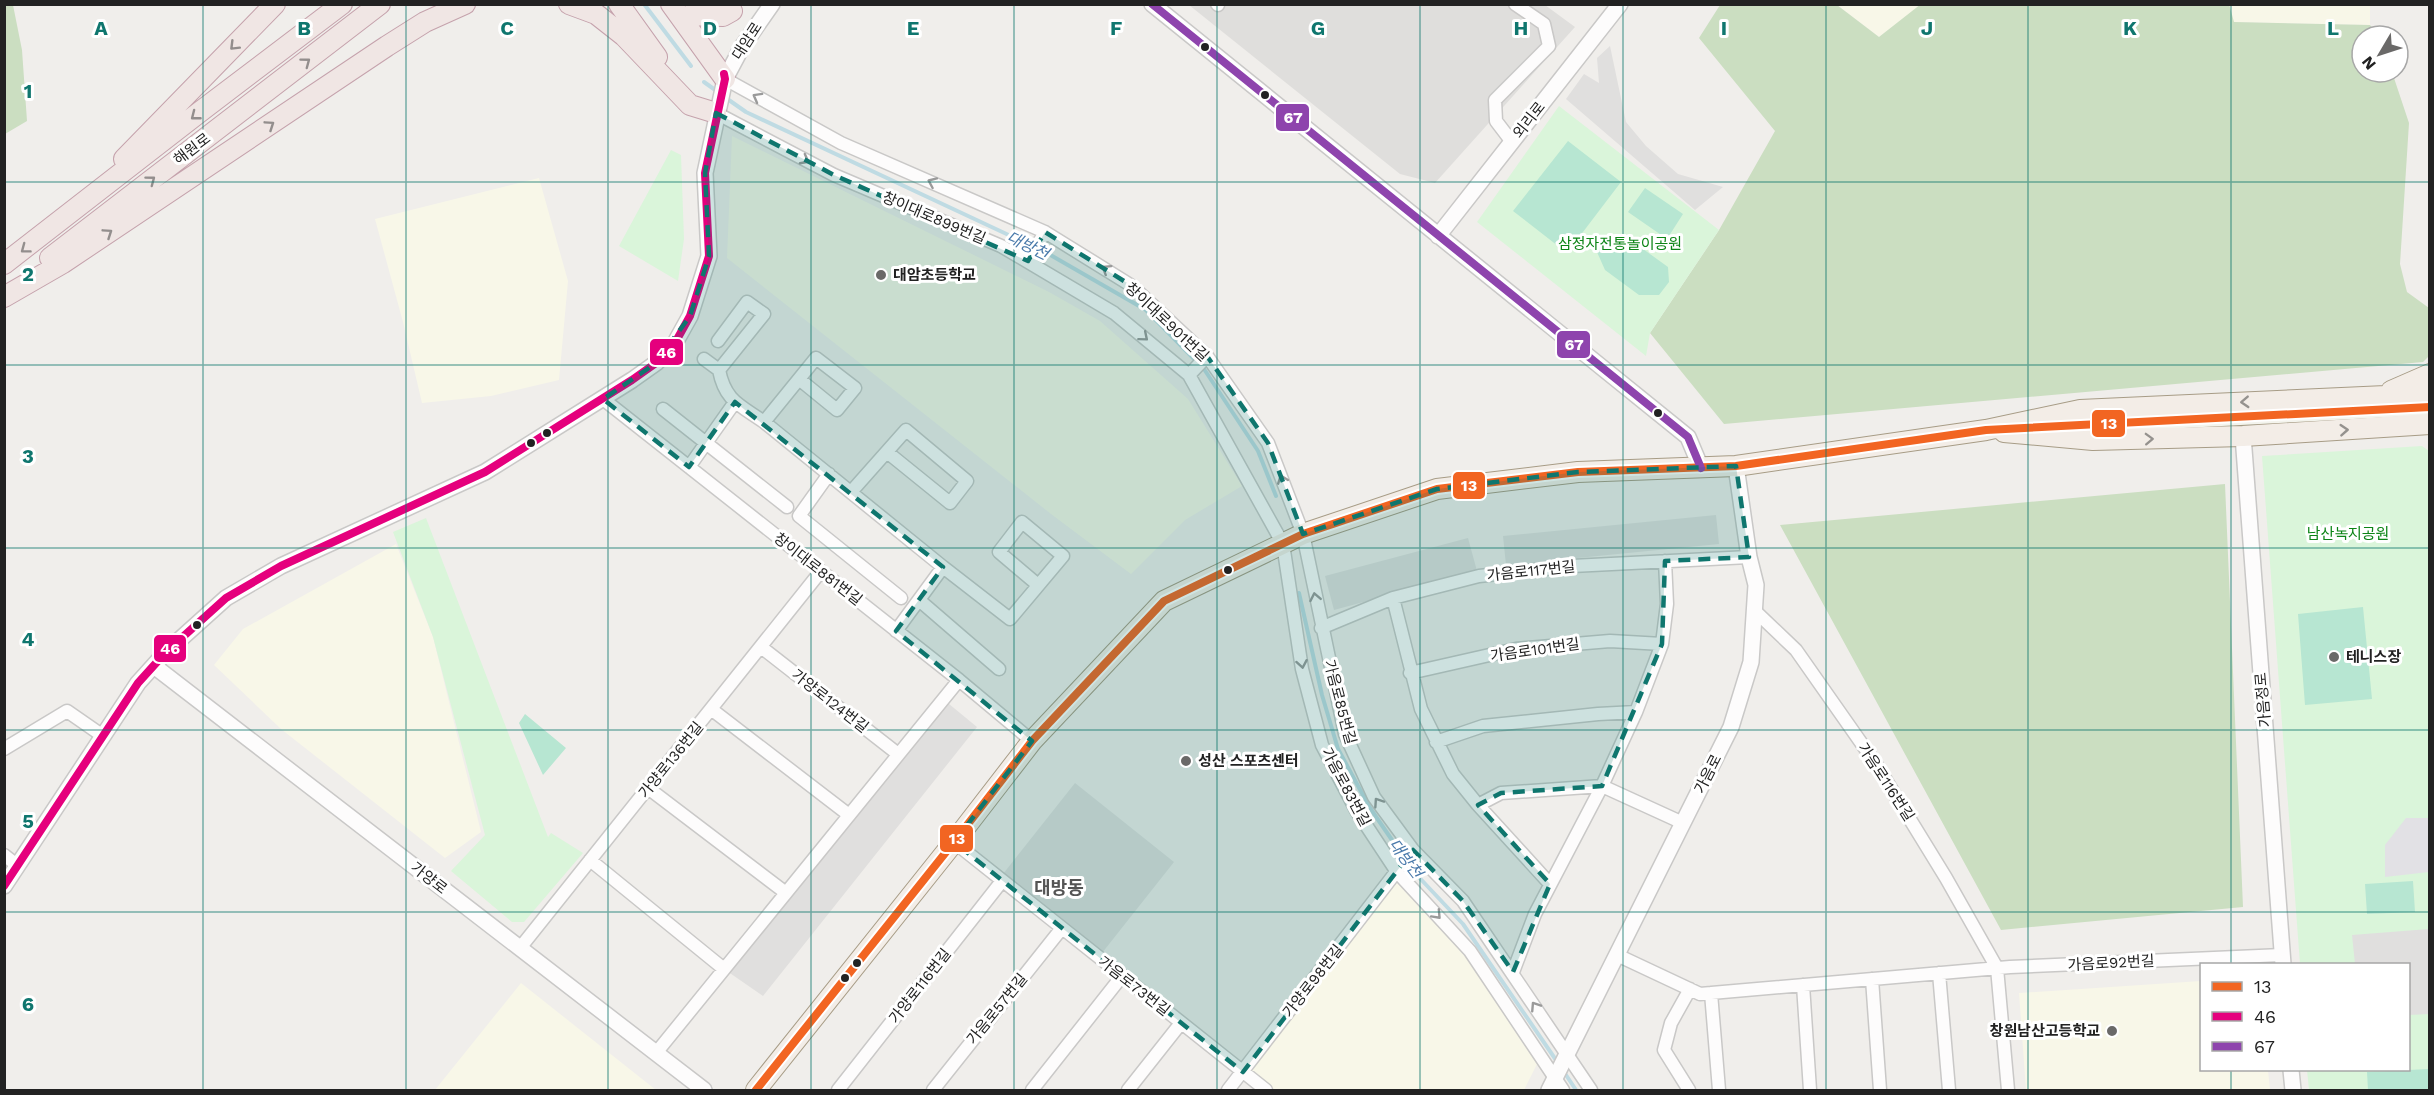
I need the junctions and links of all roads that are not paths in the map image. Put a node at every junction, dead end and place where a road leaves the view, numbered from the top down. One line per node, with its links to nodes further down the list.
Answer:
1 (275, 4): 18 (highway, one-way to 18)
2 (342, 4): 18 (highway, 해원로, one-way to 18)
3 (380, 4): 23 (highway, 해원로, one-way to 3)
4 (465, 4): 24 (highway, one-way to 4)
5 (569, 4): 15 (highway)
6 (619, 4): 15 (highway)
7 (671, 4): 14 (highway)
8 (772, 4): 14 (street, 대암로)
9 (1152, 4): 20 (street)
10 (1515, 4): 17 (street)
11 (1620, 4): 17 (street, 외리로)
12 (735, 8): 13 (highway)
13 (686, 10): 14 (highway)
14 (725, 79): 16 (street, 대암로); 19 (street, 창이대로901번길, one-way to 14)
15 (672, 85): 16 (highway)
16 (716, 113): 21 (street, 창이대로899번길, one-way to 21); 34 (street)
17 (1512, 142): 20 (street, 외리로)
18 (62, 222): 22 (highway, 해원로, one-way to 22)
19 (1045, 232): 21 (street); 26 (street, 창이대로901번길, one-way to 19)
20 (1438, 236): 46 (street)
21 (1028, 261): 30 (street, 창이대로899번길, one-way to 30)
22 (4, 264)
23 (4, 292)
24 (4, 297)
25 (718, 341): 28 (street)
26 (1207, 356): 30 (street); 50 (street, 창이대로901번길, one-way to 26)
27 (704, 359): 28 (street)
28 (719, 370): 35 (street)
29 (2430, 374): 33 (main road)
30 (1189, 375): 51 (street, 창이대로899번길)
31 (799, 379): 31 (street); 38 (street)
32 (2430, 394): 33 (main road)
33 (2372, 396): 40 (main road, one-way to 40)
34 (603, 399): 45 (street, 창이대로881번길); 65 (street)
35 (735, 402): 38 (street); 42 (street)
36 (2430, 407): 40 (main road)
37 (663, 409): 42 (street)
38 (764, 422): 47 (street)
39 (2426, 427): 41 (main road, one-way to 39)
40 (1986, 430): 41 (main road, one-way to 41); 44 (main road)
41 (2243, 436): 94 (street, 가음정로)
42 (705, 443): 45 (street); 49 (street)
43 (887, 452): 43 (street); 48 (street)
44 (1736, 466): 46 (main road); 52 (street, 가음로)
45 (689, 467): 55 (street, 창이대로881번길)
46 (1701, 468): 50 (main road)
47 (829, 474): 48 (street); 57 (street)
48 (850, 492): 54 (street)
49 (787, 507)
50 (1303, 534): 51 (main road); 61 (street, 가음로85번길, one-way to 50)
51 (1283, 544): 72 (main road); 86 (street, 가음로83번길, one-way to 86)
52 (1749, 557): 53 (street, 가음로117번길); 60 (street, 가음로)
53 (1665, 561): 58 (street, 가음로117번길); 63 (street)
54 (943, 567): 56 (street); 59 (street)
55 (821, 571): 62 (street, 창이대로881번길); 64 (street, 가양로136번길)
56 (1038, 585): 56 (street)
57 (902, 598)
58 (1393, 598): 61 (street, 가음로117번길); 67 (street)
59 (919, 600): 62 (street); 66 (street)
60 (1754, 610): 80 (street, 가음로); 95 (street, 가음로116번길)
61 (1322, 628): 82 (street, 가음로85번길, one-way to 61)
62 (896, 631): 68 (street, 창이대로881번길)
63 (1662, 644): 67 (street, 가음로101번길); 70 (street)
64 (761, 647): 69 (street, 가양로136번길); 75 (street, 가양로124번길)
65 (154, 666): 71 (street); 92 (street, 가양로)
66 (999, 669)
67 (1410, 672): 73 (street)
68 (959, 680): 72 (street, 창이대로881번길); 75 (street)
69 (711, 709): 77 (street, 가양로136번길); 79 (street)
70 (1636, 712): 73 (street); 76 (street)
71 (103, 736): 74 (street); 85 (street)
72 (1032, 741): 81 (main road)
73 (1437, 742): 78 (street)
74 (4, 748)
75 (898, 754): 79 (street)
76 (1602, 786): 78 (street); 80 (street); 88 (street)
77 (648, 788): 84 (street, 가양로136번길); 90 (street)
78 (1478, 805): 88 (street)
79 (849, 815): 90 (street)
80 (1683, 823): 93 (street, 가음로)
81 (954, 842): 87 (street, 가음로73번길); 111 (main road)
82 (1413, 850): 86 (street, 가양로98번길); 97 (street, 가음로85번길)
83 (4, 855): 85 (street)
84 (590, 860): 92 (street, 가양로136번길); 96 (street)
85 (18, 866): 89 (street)
86 (1397, 872): 108 (street, 가양로98번길); 109 (street, 가음로83번길, one-way to 109)
87 (1002, 881): 91 (street, 가음로73번길); 112 (street, 가양로116번길)
88 (1550, 884): 97 (street)
89 (4, 886)
90 (786, 893): 96 (street)
91 (1062, 928): 99 (street, 가음로73번길); 113 (street, 가음로57번길)
92 (520, 948): 105 (street, 가양로)
93 (1617, 955): 102 (street, 가음로92번길); 106 (street, 가음로)
94 (2282, 960): 95 (street, 가음로92번길)
95 (1997, 968): 98 (street, 가음로92번길); 124 (street)
96 (724, 969): 105 (street)
97 (1513, 972): 106 (street, 가음로85번길, one-way to 97)
98 (1939, 973): 100 (street, 가음로92번길); 123 (street)
99 (1122, 976): 104 (street, 가음로73번길); 114 (street)
100 (1872, 979): 101 (street, 가음로92번길); 122 (street)
101 (1803, 985): 103 (street, 가음로92번길); 121 (street)
102 (1690, 989): 103 (street, 가음로92번길); 119 (street)
103 (1711, 993): 120 (street)
104 (1181, 1023): 108 (street, 가음로73번길); 115 (street)
105 (656, 1053): 110 (street, 가양로)
106 (1566, 1056): 109 (street, 가음로); 118 (street, 가음로85번길)
107 (2291, 1071): 125 (street)
108 (1243, 1072): 116 (street, 가양로98번길); 117 (street, 가음로73번길)
109 (1556, 1084)
110 (704, 1090)
111 (756, 1090)
112 (838, 1090)
113 (933, 1090)
114 (1032, 1090)
115 (1128, 1090)
116 (1228, 1090)
117 (1266, 1090)
118 (1591, 1090)
119 (1689, 1090)
120 (1719, 1090)
121 (1810, 1090)
122 (1880, 1090)
123 (1949, 1090)
124 (2008, 1090)
125 (2293, 1090)

